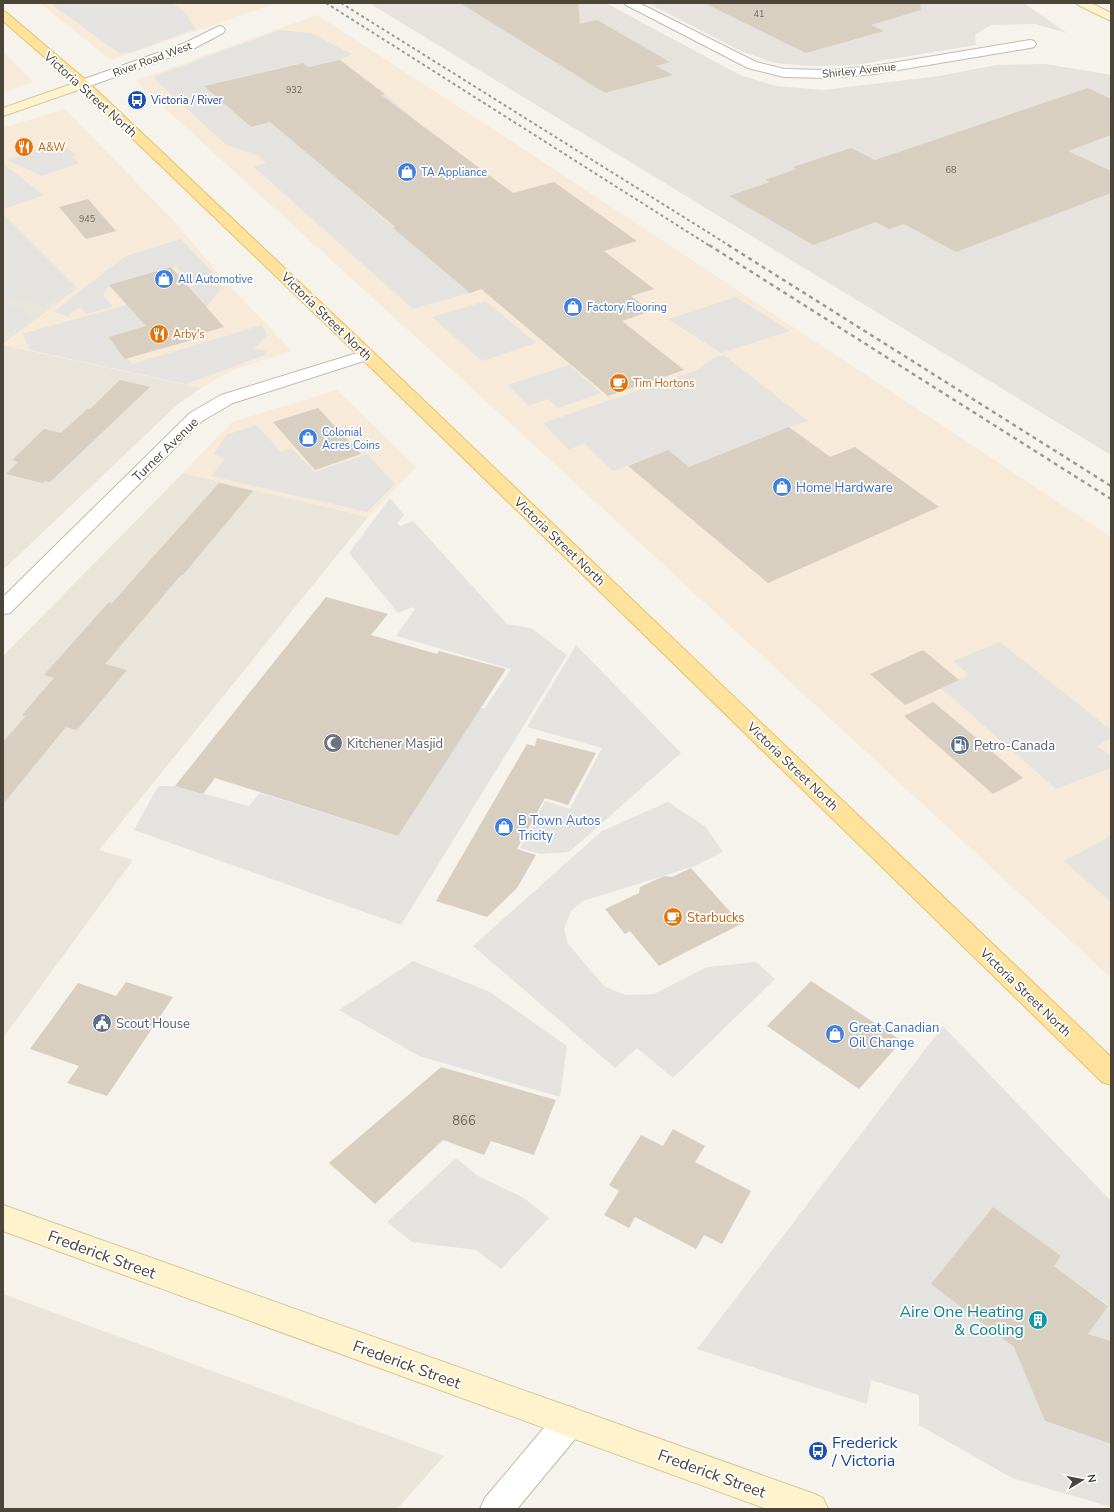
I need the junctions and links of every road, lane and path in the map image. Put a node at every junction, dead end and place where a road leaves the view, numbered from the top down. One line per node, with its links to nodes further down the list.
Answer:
1 (630, 3): 6 (street, Shirley Avenue)
2 (1082, 3): 4 (main road)
3 (3, 15): 7 (main road, Victoria Street North)
4 (1111, 17)
5 (219, 30): 7 (street, River Road West)
6 (1030, 44)
7 (83, 84): 8 (main road); 9 (main road, Victoria Street North)
8 (3, 112)
9 (367, 355): 10 (street, Turner Avenue); 11 (main road, Victoria Street North)
10 (3, 608)
11 (1111, 1074)
12 (3, 1218): 13 (main road, Frederick Street)
13 (569, 1422): 14 (street); 15 (main road, Frederick Street)
14 (496, 1509)
15 (812, 1509)

